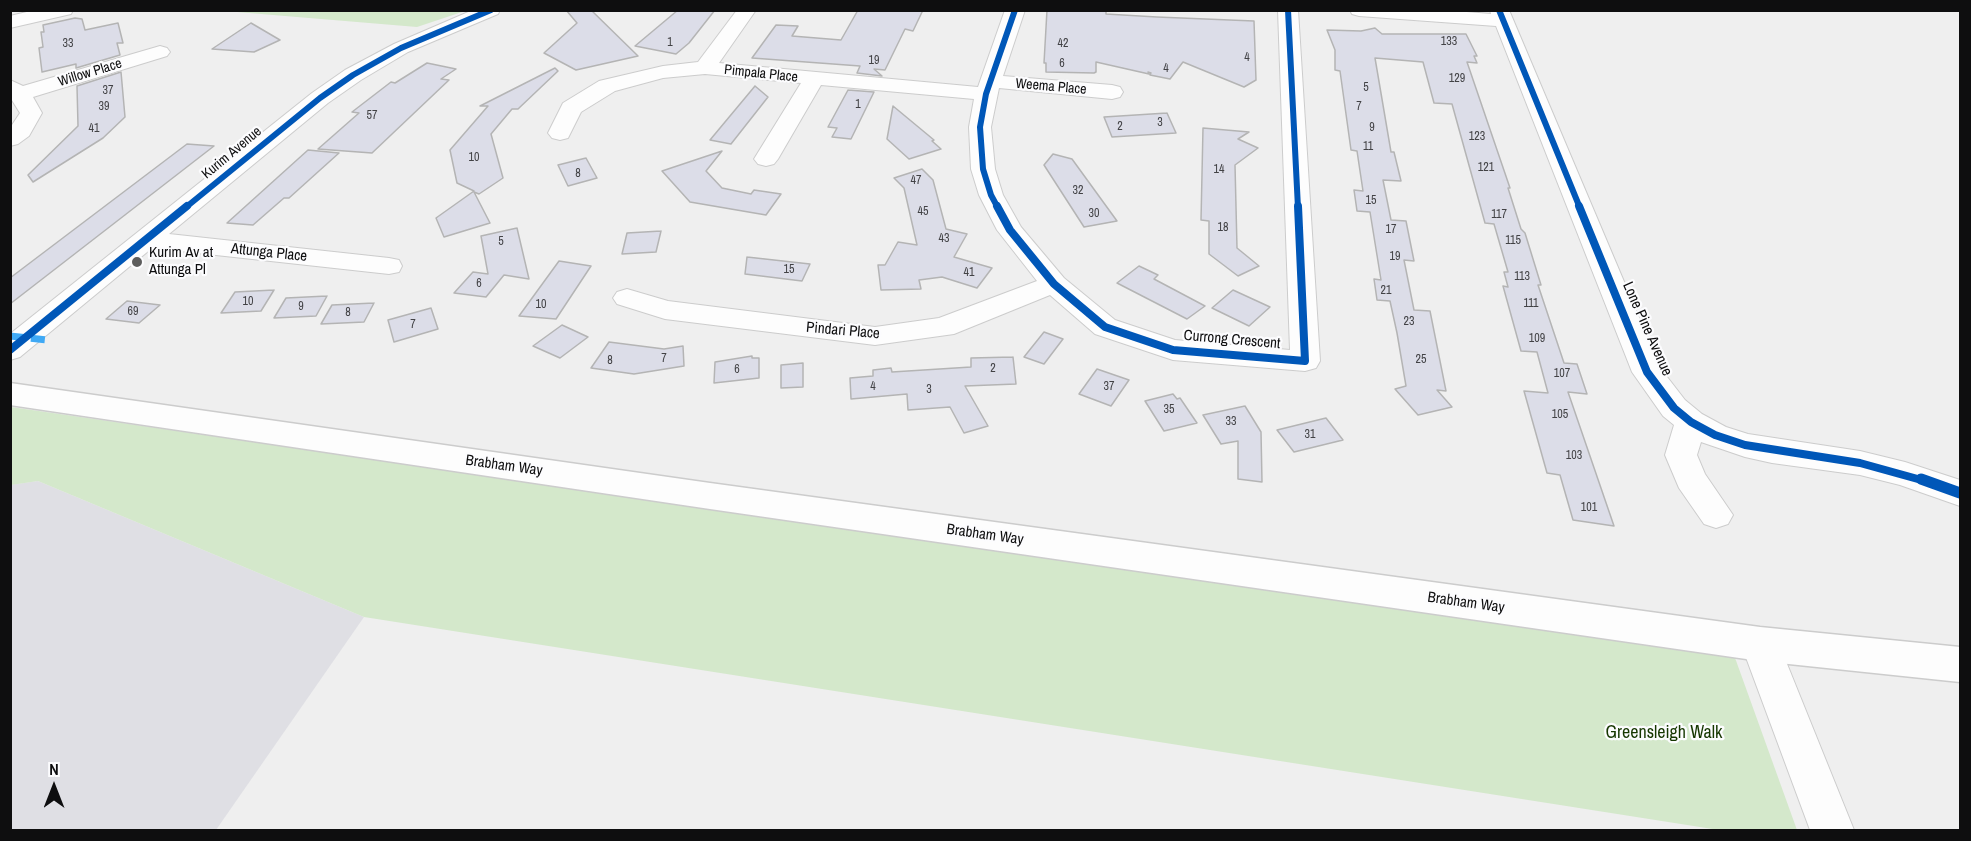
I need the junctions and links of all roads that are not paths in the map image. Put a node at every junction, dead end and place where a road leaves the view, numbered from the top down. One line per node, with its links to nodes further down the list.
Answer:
1 (63, 10): 8 (street)
2 (491, 10): 18 (street, Kurim Avenue)
3 (747, 10): 10 (street)
4 (1015, 10): 12 (street, Currong Crescent)
5 (1288, 10): 20 (street, Currong Crescent)
6 (1359, 10): 7 (street)
7 (1500, 16): 24 (street, Lone Pine Avenue)
8 (10, 22)
9 (160, 52): 13 (street, Willow Place)
10 (705, 68): 11 (street, Pimpala Place); 15 (street, Pimpala Place)
11 (814, 79): 12 (street, Pimpala Place); 17 (street)
12 (988, 88): 14 (street, Weema Place); 20 (street, Currong Crescent)
13 (15, 90): 16 (street)
14 (1112, 92)
15 (560, 133)
16 (10, 139)
17 (766, 159)
18 (149, 240): 19 (street, Attunga Place); 22 (street, Kurim Avenue)
19 (389, 266)
20 (1054, 284): 21 (street, Pindari Place)
21 (627, 298)
22 (10, 350)
23 (10, 394): 27 (main road, Brabham Way)
24 (1690, 422): 25 (street, Lone Pine Avenue); 26 (street)
25 (1960, 493)
26 (1716, 514)
27 (1760, 644): 28 (main road, Brabham Way); 29 (street)
28 (1960, 665)
29 (1832, 831)

